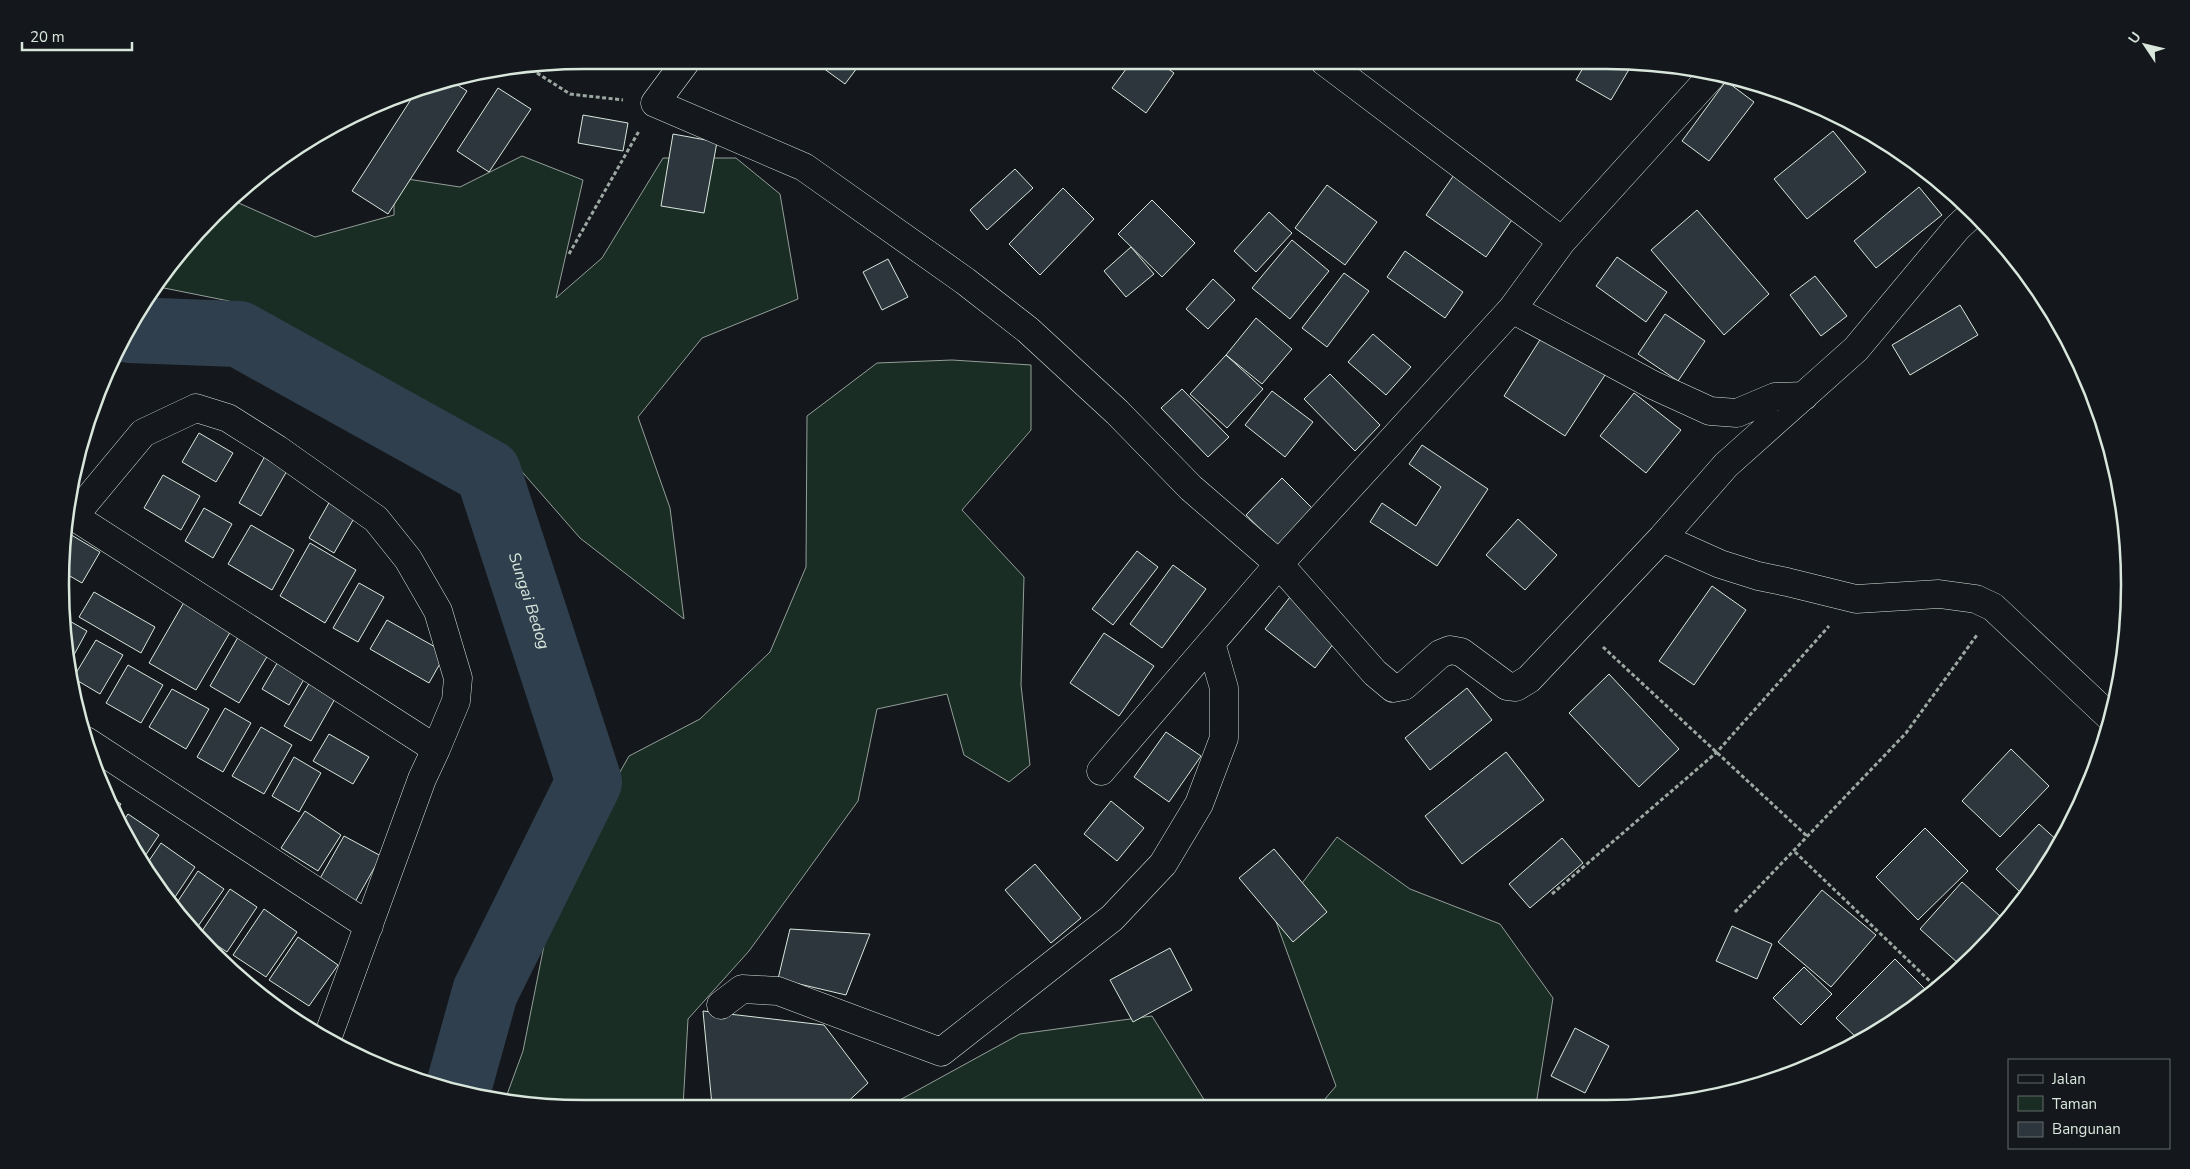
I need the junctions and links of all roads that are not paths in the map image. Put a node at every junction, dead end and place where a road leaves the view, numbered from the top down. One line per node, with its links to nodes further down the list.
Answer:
1 (680, 69): 11 (street)
2 (1335, 69): 5 (street)
3 (1708, 79): 5 (street)
4 (1968, 219): 7 (street)
5 (1562, 241): 6 (street)
6 (1512, 309): 7 (street); 11 (street)
7 (1804, 396): 10 (street)
8 (74, 510): 15 (street)
9 (73, 515): 15 (street)
10 (1662, 538): 11 (street); 13 (street)
11 (1279, 564): 12 (street)
12 (1211, 643): 16 (street); 18 (street)
13 (2105, 713)
14 (95, 747): 17 (street)
15 (436, 749): 17 (street)
16 (1101, 771)
17 (369, 926): 19 (street)
18 (721, 1005)
19 (329, 1032)

